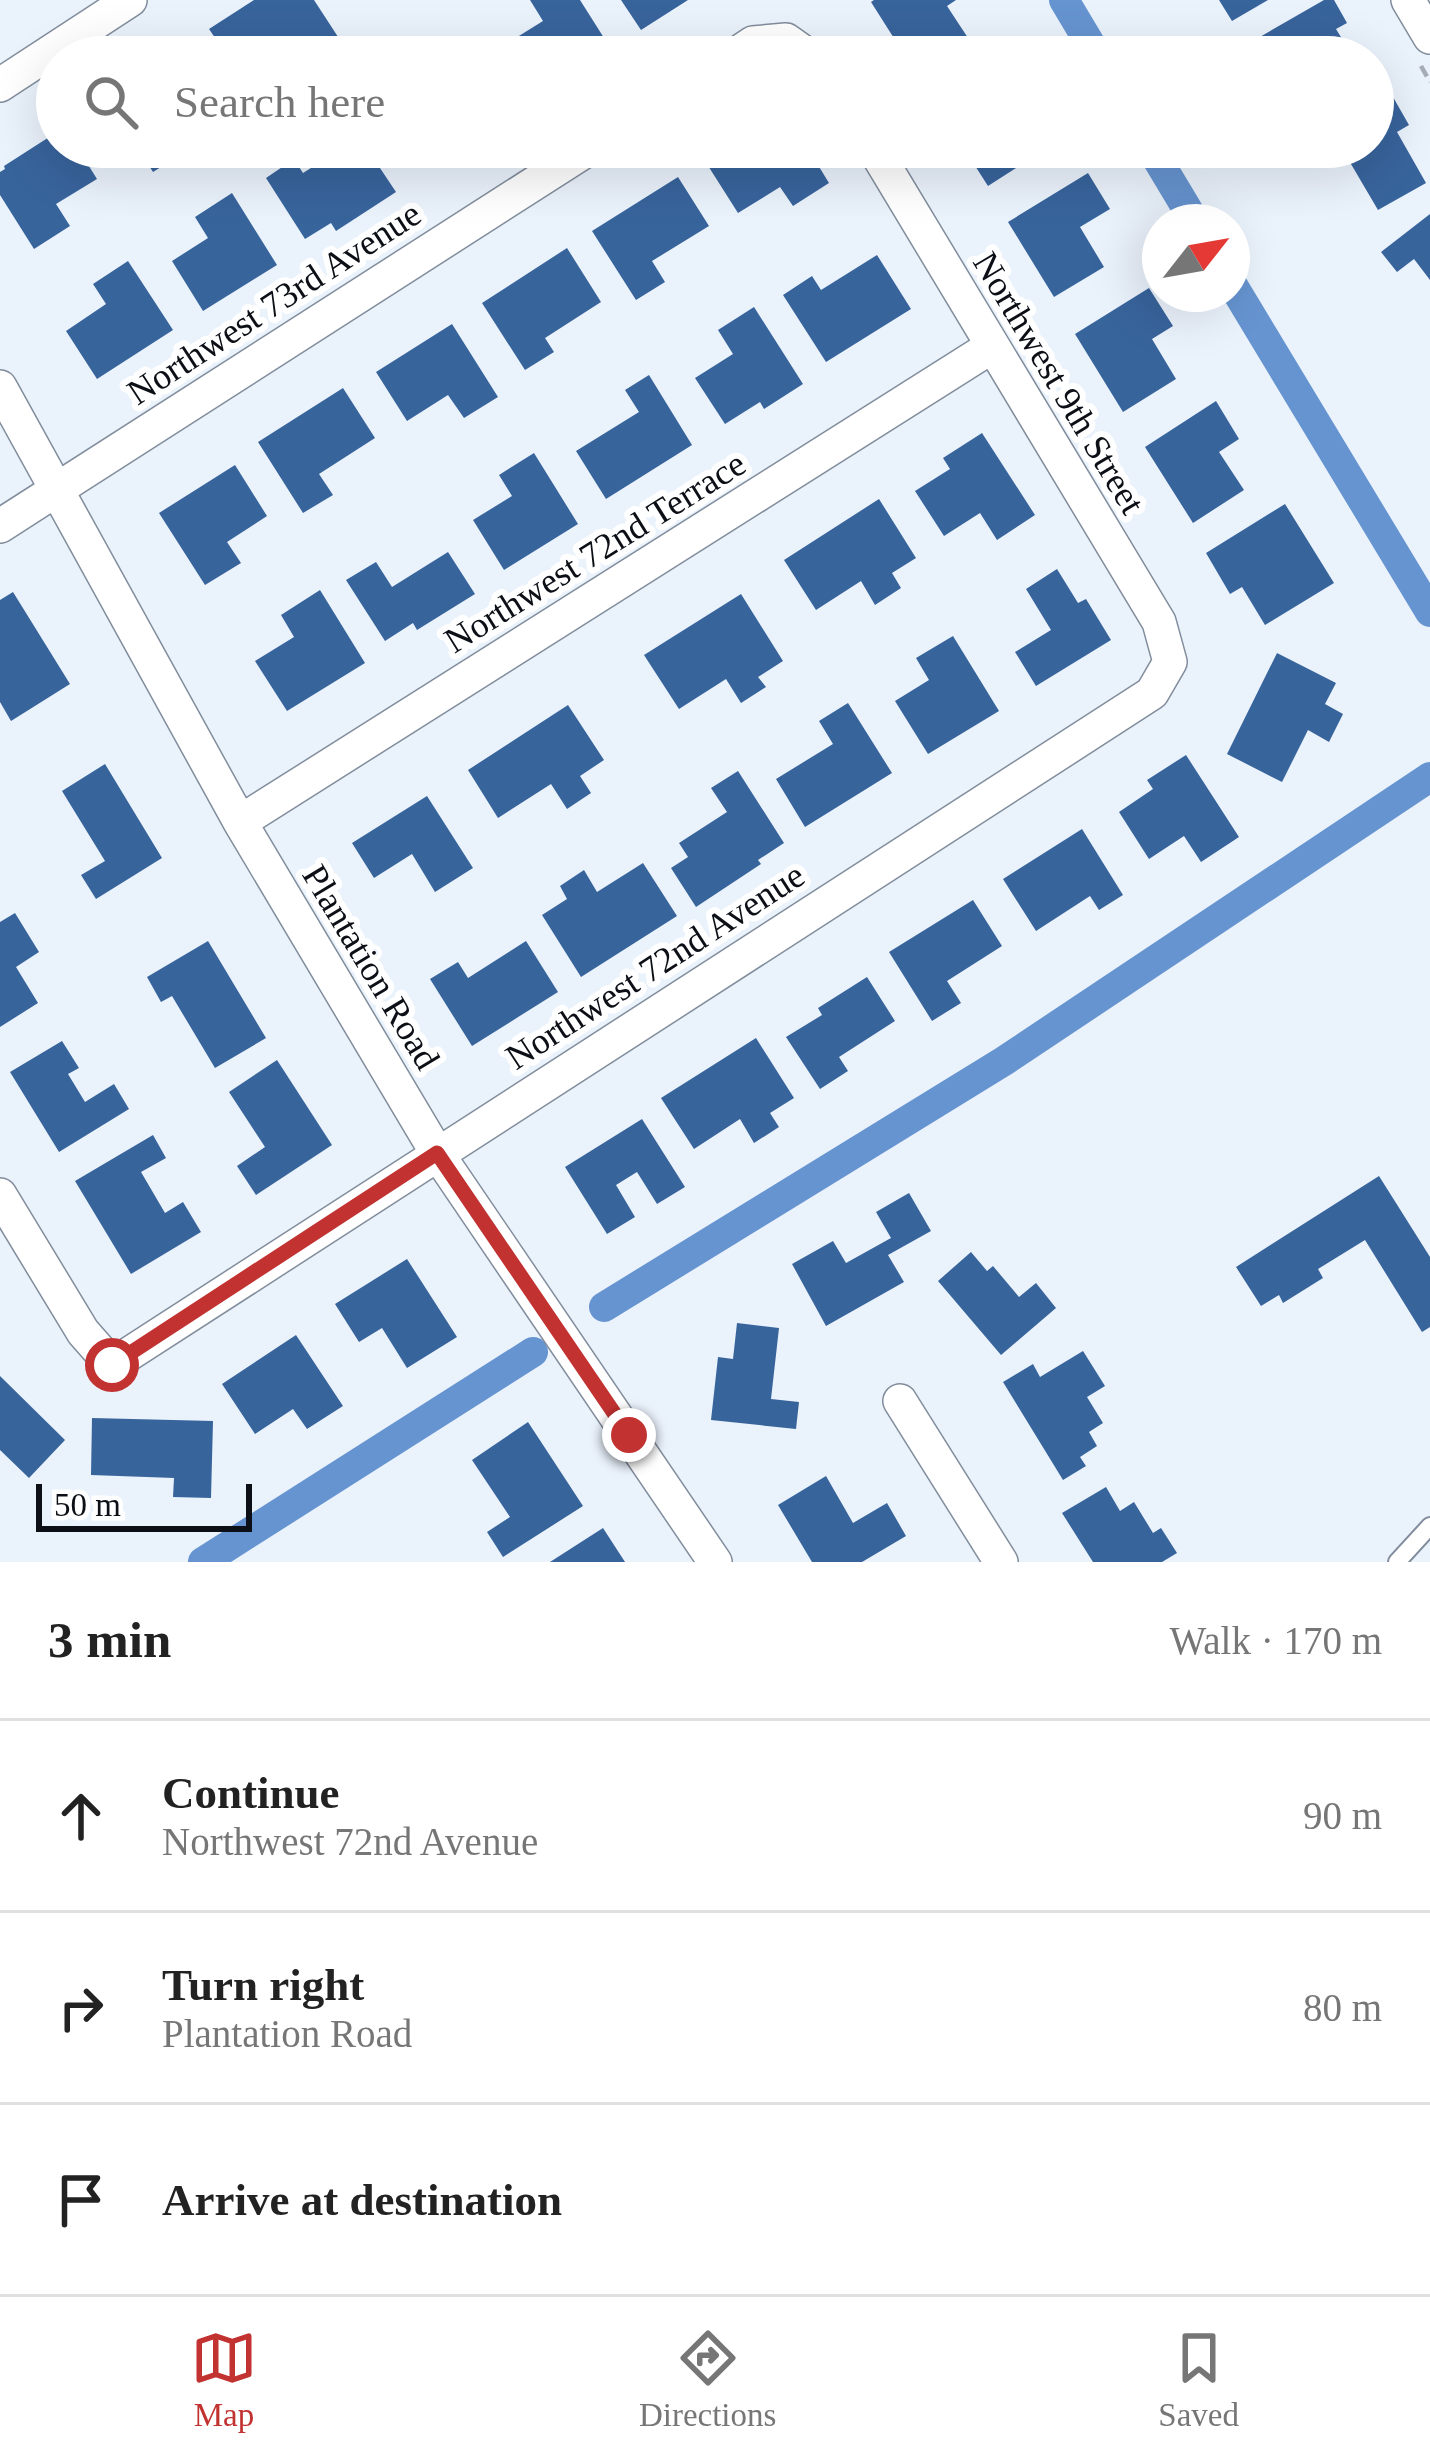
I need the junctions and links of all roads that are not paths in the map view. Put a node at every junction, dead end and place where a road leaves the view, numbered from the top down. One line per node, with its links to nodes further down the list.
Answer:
1 (130, 0): 3 (street)
2 (1408, 0): 4 (street)
3 (75, 36)
4 (1430, 37)
5 (36, 61): 6 (street)
6 (0, 85)
7 (558, 168): 11 (street, Northwest 73rd Avenue)
8 (885, 168): 9 (street, Northwest 9th Street)
9 (991, 347): 13 (street, Northwest 9th Street); 14 (street, Northwest 72nd Terrace)
10 (0, 387): 11 (street, Plantation Road)
11 (57, 489): 12 (street, Northwest 73rd Avenue); 14 (street, Plantation Road)
12 (0, 526)
13 (1170, 662): 15 (street, Northwest 72nd Avenue)
14 (240, 822): 15 (street, Plantation Road)
15 (437, 1153): 16 (street, Northwest 72nd Avenue); 19 (street, Plantation Road)
16 (0, 1195)
17 (900, 1401): 20 (street)
18 (1430, 1526): 21 (lane)
19 (715, 1562)
20 (1001, 1562)
21 (1397, 1562)

